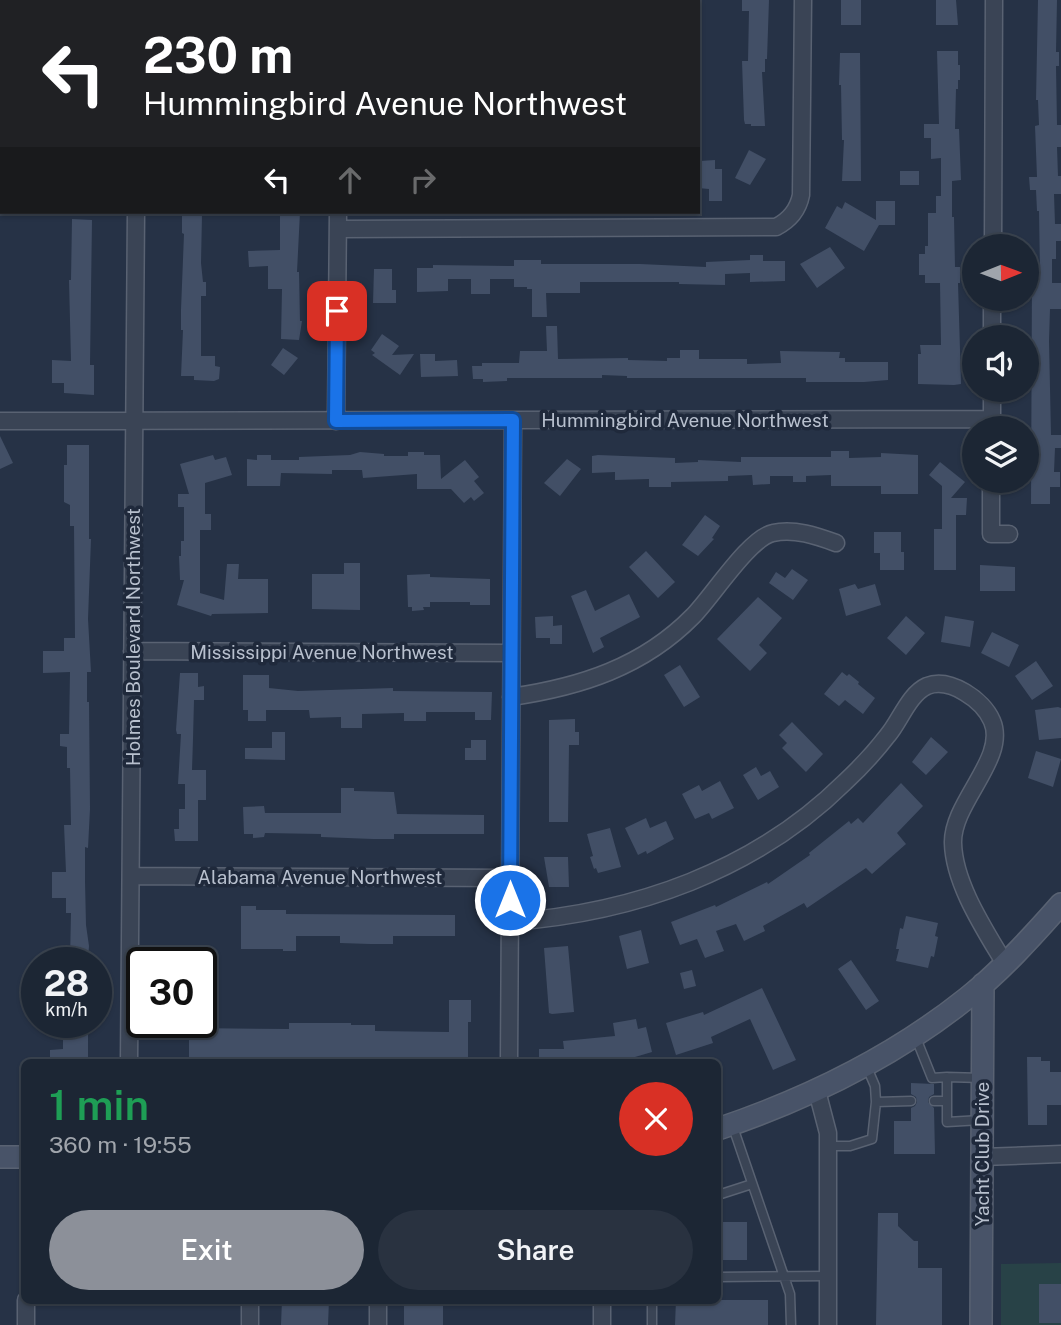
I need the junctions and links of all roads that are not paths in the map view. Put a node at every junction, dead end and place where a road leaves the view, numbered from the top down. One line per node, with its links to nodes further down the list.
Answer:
1 (803, 0): 5 (street)
2 (993, 0): 6 (street)
3 (136, 214): 9 (street, Holmes Boulevard Northwest)
4 (338, 214): 5 (street)
5 (338, 229): 10 (street)
6 (993, 234)
7 (513, 420): 10 (street, Hummingbird Avenue Northwest); 11 (street, Hummingbird Avenue Northwest); 16 (street)
8 (0, 421): 9 (street, Hummingbird Avenue Northwest)
9 (134, 421): 10 (street, Hummingbird Avenue Northwest); 15 (street, Holmes Boulevard Northwest)
10 (336, 421)
11 (962, 424)
12 (992, 493): 13 (street)
13 (1009, 534)
14 (836, 543): 17 (street)
15 (132, 651): 16 (street, Mississippi Avenue Northwest); 18 (street, Holmes Boulevard Northwest)
16 (512, 653): 17 (street)
17 (511, 698): 19 (street)
18 (131, 876): 19 (street, Alabama Avenue Northwest); 25 (street, Holmes Boulevard Northwest)
19 (510, 878): 21 (street)
20 (1061, 904): 22 (main road)
21 (510, 922): 22 (street); 26 (street)
22 (1005, 964): 23 (main road)
23 (983, 984): 24 (main road); 29 (main road, Yacht Club Drive)
24 (914, 1035): 27 (main road); 28 (lane)
25 (129, 1059)
26 (509, 1059)
27 (866, 1065): 30 (main road); 34 (lane)
28 (947, 1077): 29 (lane); 33 (lane)
29 (982, 1078): 35 (main road, Yacht Club Drive)
30 (817, 1091): 36 (main road); 37 (street)
31 (911, 1101): 34 (lane)
32 (934, 1101): 33 (lane)
33 (947, 1101): 35 (lane)
34 (876, 1102): 37 (lane)
35 (982, 1120): 41 (main road, Yacht Club Drive)
36 (725, 1126): 42 (lane)
37 (828, 1146): 45 (street)
38 (1061, 1154): 41 (street)
39 (0, 1157): 40 (main road)
40 (21, 1157)
41 (982, 1157): 59 (main road, Yacht Club Drive)
42 (752, 1184): 43 (lane); 44 (lane)
43 (721, 1194)
44 (783, 1276): 45 (lane); 46 (lane); 57 (lane)
45 (828, 1276): 58 (street)
46 (721, 1277)
47 (26, 1304): 52 (street)
48 (250, 1304): 53 (street)
49 (378, 1304): 54 (street)
50 (602, 1304): 55 (street)
51 (652, 1304): 56 (lane)
52 (26, 1325)
53 (250, 1325)
54 (378, 1325)
55 (602, 1325)
56 (652, 1325)
57 (790, 1325)
58 (828, 1325)
59 (981, 1325)

